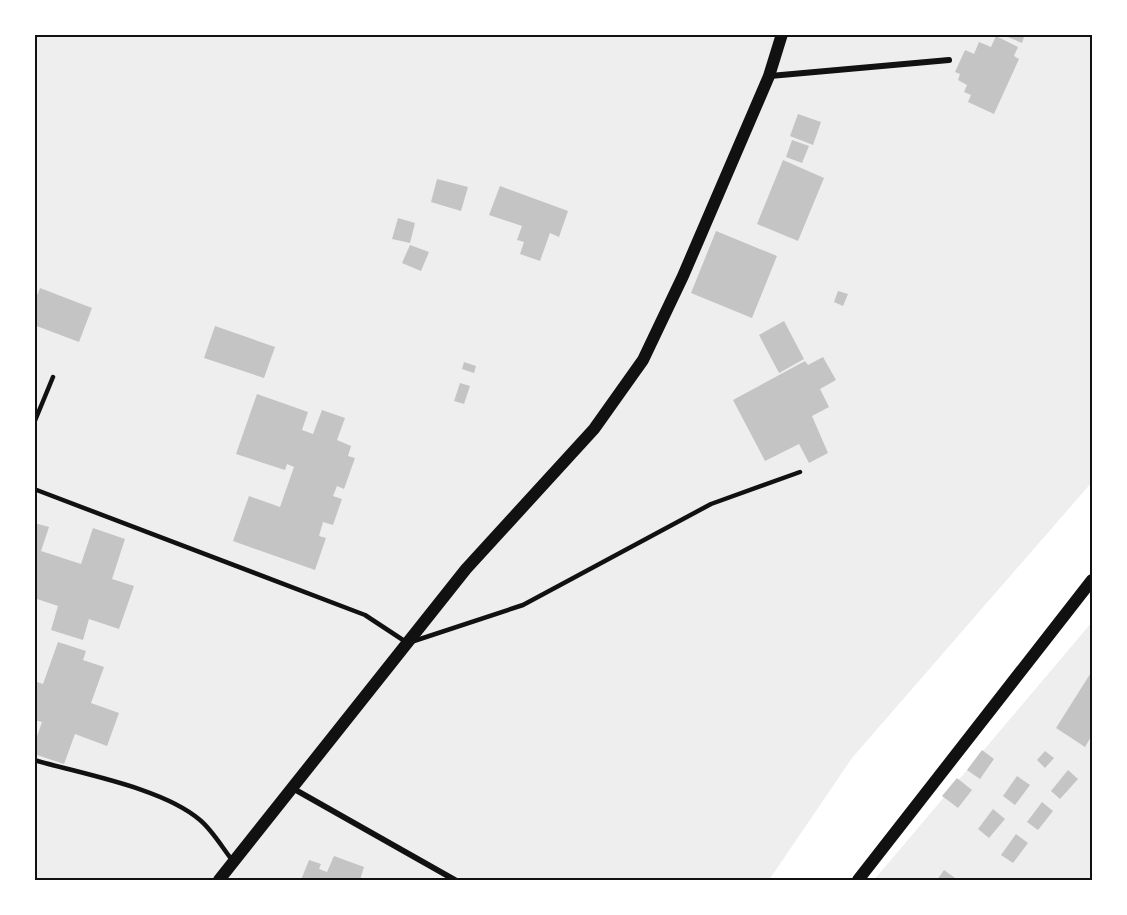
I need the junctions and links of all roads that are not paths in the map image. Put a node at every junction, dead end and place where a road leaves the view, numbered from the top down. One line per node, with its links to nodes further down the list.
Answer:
1 (782, 34): 3 (main road)
2 (949, 60): 3 (street)
3 (769, 76): 9 (main road)
4 (53, 377): 5 (lane)
5 (34, 423)
6 (800, 472): 9 (lane)
7 (34, 489): 9 (lane)
8 (1092, 580): 15 (main road)
9 (408, 643): 11 (main road)
10 (34, 760): 12 (lane)
11 (294, 789): 12 (main road); 14 (street)
12 (234, 862): 13 (main road)
13 (219, 880)
14 (455, 880)
15 (858, 880)

